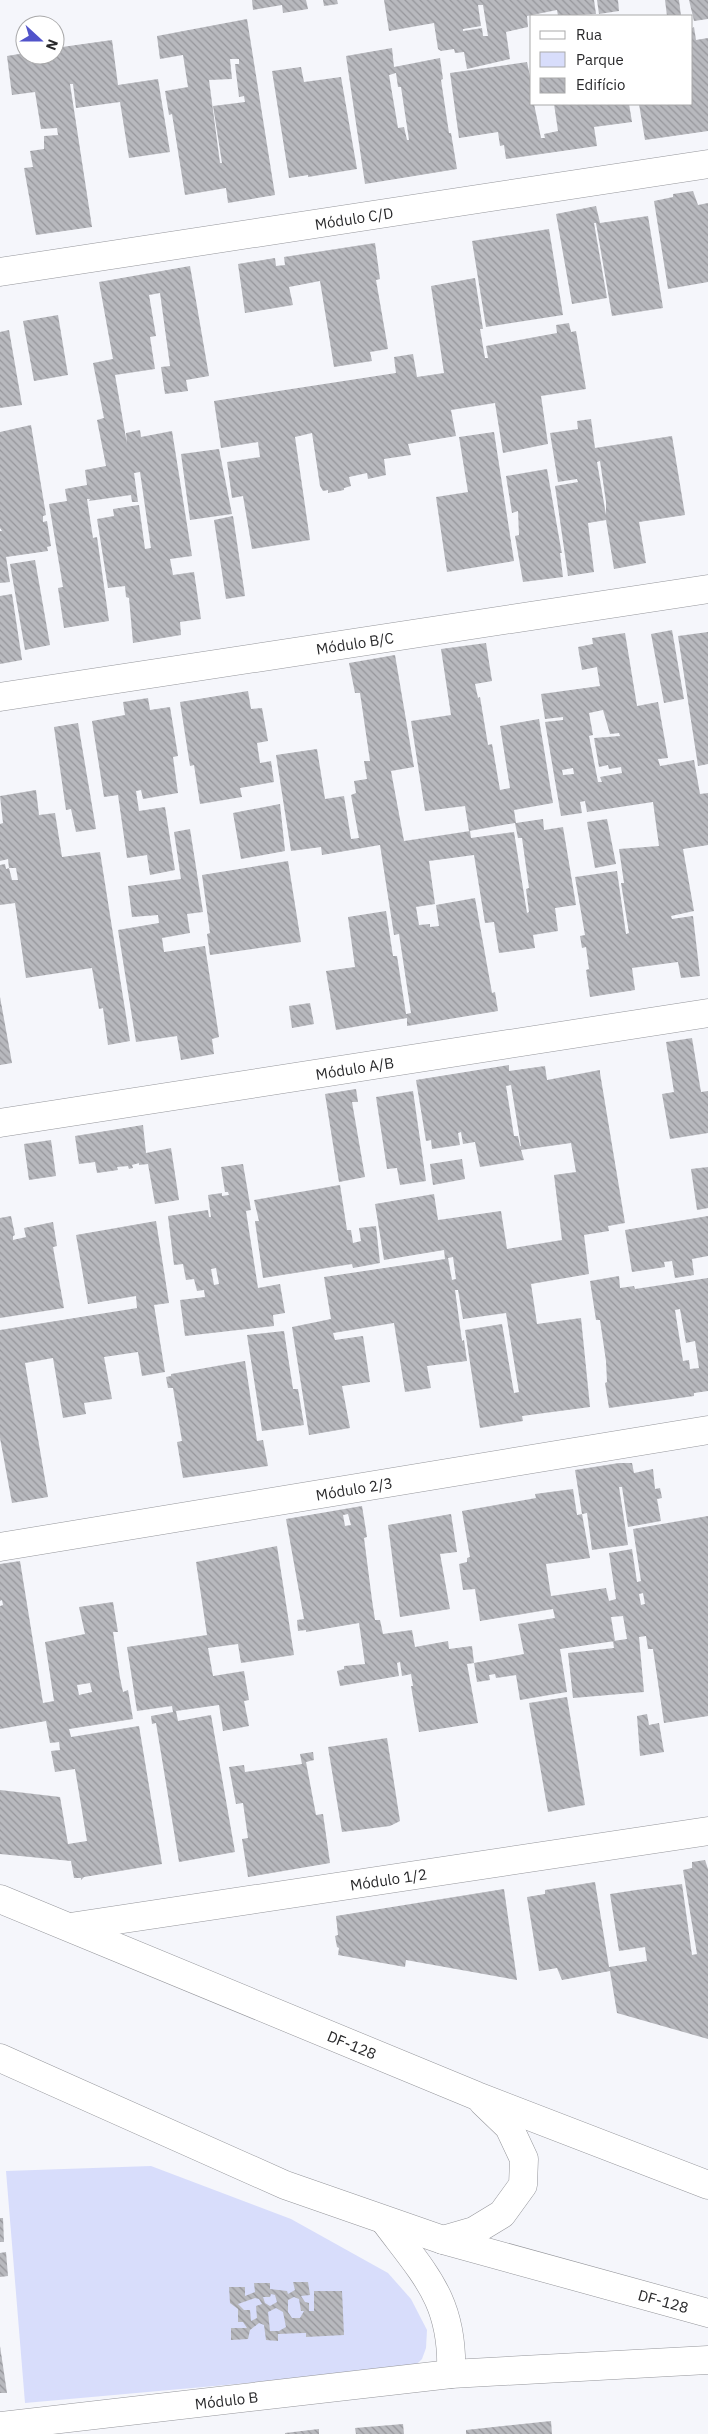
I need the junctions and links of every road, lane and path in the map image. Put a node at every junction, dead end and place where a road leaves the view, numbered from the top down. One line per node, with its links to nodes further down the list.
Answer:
1 (708, 164): 2 (street, Módulo C/D)
2 (0, 272)
3 (708, 589): 4 (street, Módulo B/C)
4 (0, 696)
5 (708, 1013): 6 (street, Módulo A/B)
6 (0, 1123)
7 (708, 1430): 8 (street, Módulo 2/3)
8 (0, 1547)
9 (708, 1832): 11 (street, Módulo 1/2)
10 (0, 1899): 11 (street, DF-128 / DF-128)
11 (70, 1927): 13 (street, DF-128 / DF-128)
12 (0, 2058): 16 (street, DF-128 / DF-128)
13 (477, 2096): 14 (street, DF-128 / DF-128); 17 (street)
14 (695, 2175): 15 (street, DF-128 / DF-128)
15 (708, 2185)
16 (384, 2220): 17 (street, DF-128 / DF-128); 20 (street)
17 (442, 2240): 18 (street, DF-128 / DF-128)
18 (708, 2313)
19 (708, 2360): 20 (street, Módulo B)
20 (451, 2374): 21 (street, Módulo B)
21 (0, 2426)

